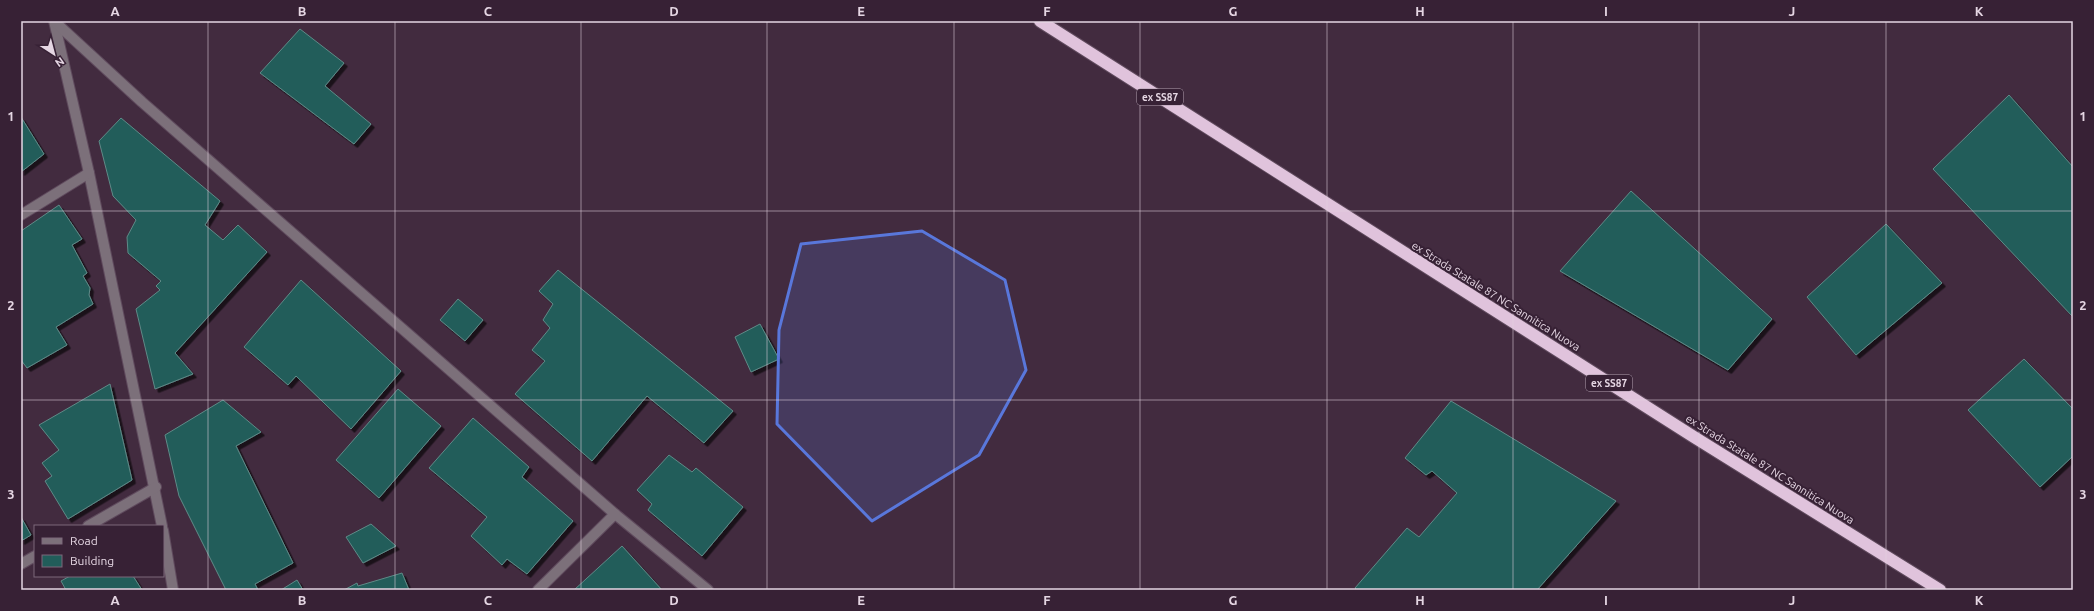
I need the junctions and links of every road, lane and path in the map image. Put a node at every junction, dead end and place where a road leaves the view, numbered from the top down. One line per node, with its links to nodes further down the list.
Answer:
1 (1040, 21): 15 (highway, ex Strada Statale 87 NC Sannitica Nuova / ex SS87)
2 (55, 22): 3 (street); 6 (street)
3 (89, 173): 4 (street); 5 (street)
4 (21, 215)
5 (156, 487): 7 (street); 8 (street)
6 (615, 514): 13 (street); 14 (street)
7 (90, 525)
8 (162, 525)
9 (164, 536): 12 (street)
10 (34, 557): 11 (street)
11 (21, 564)
12 (173, 590)
13 (538, 590)
14 (708, 590)
15 (1940, 590)

